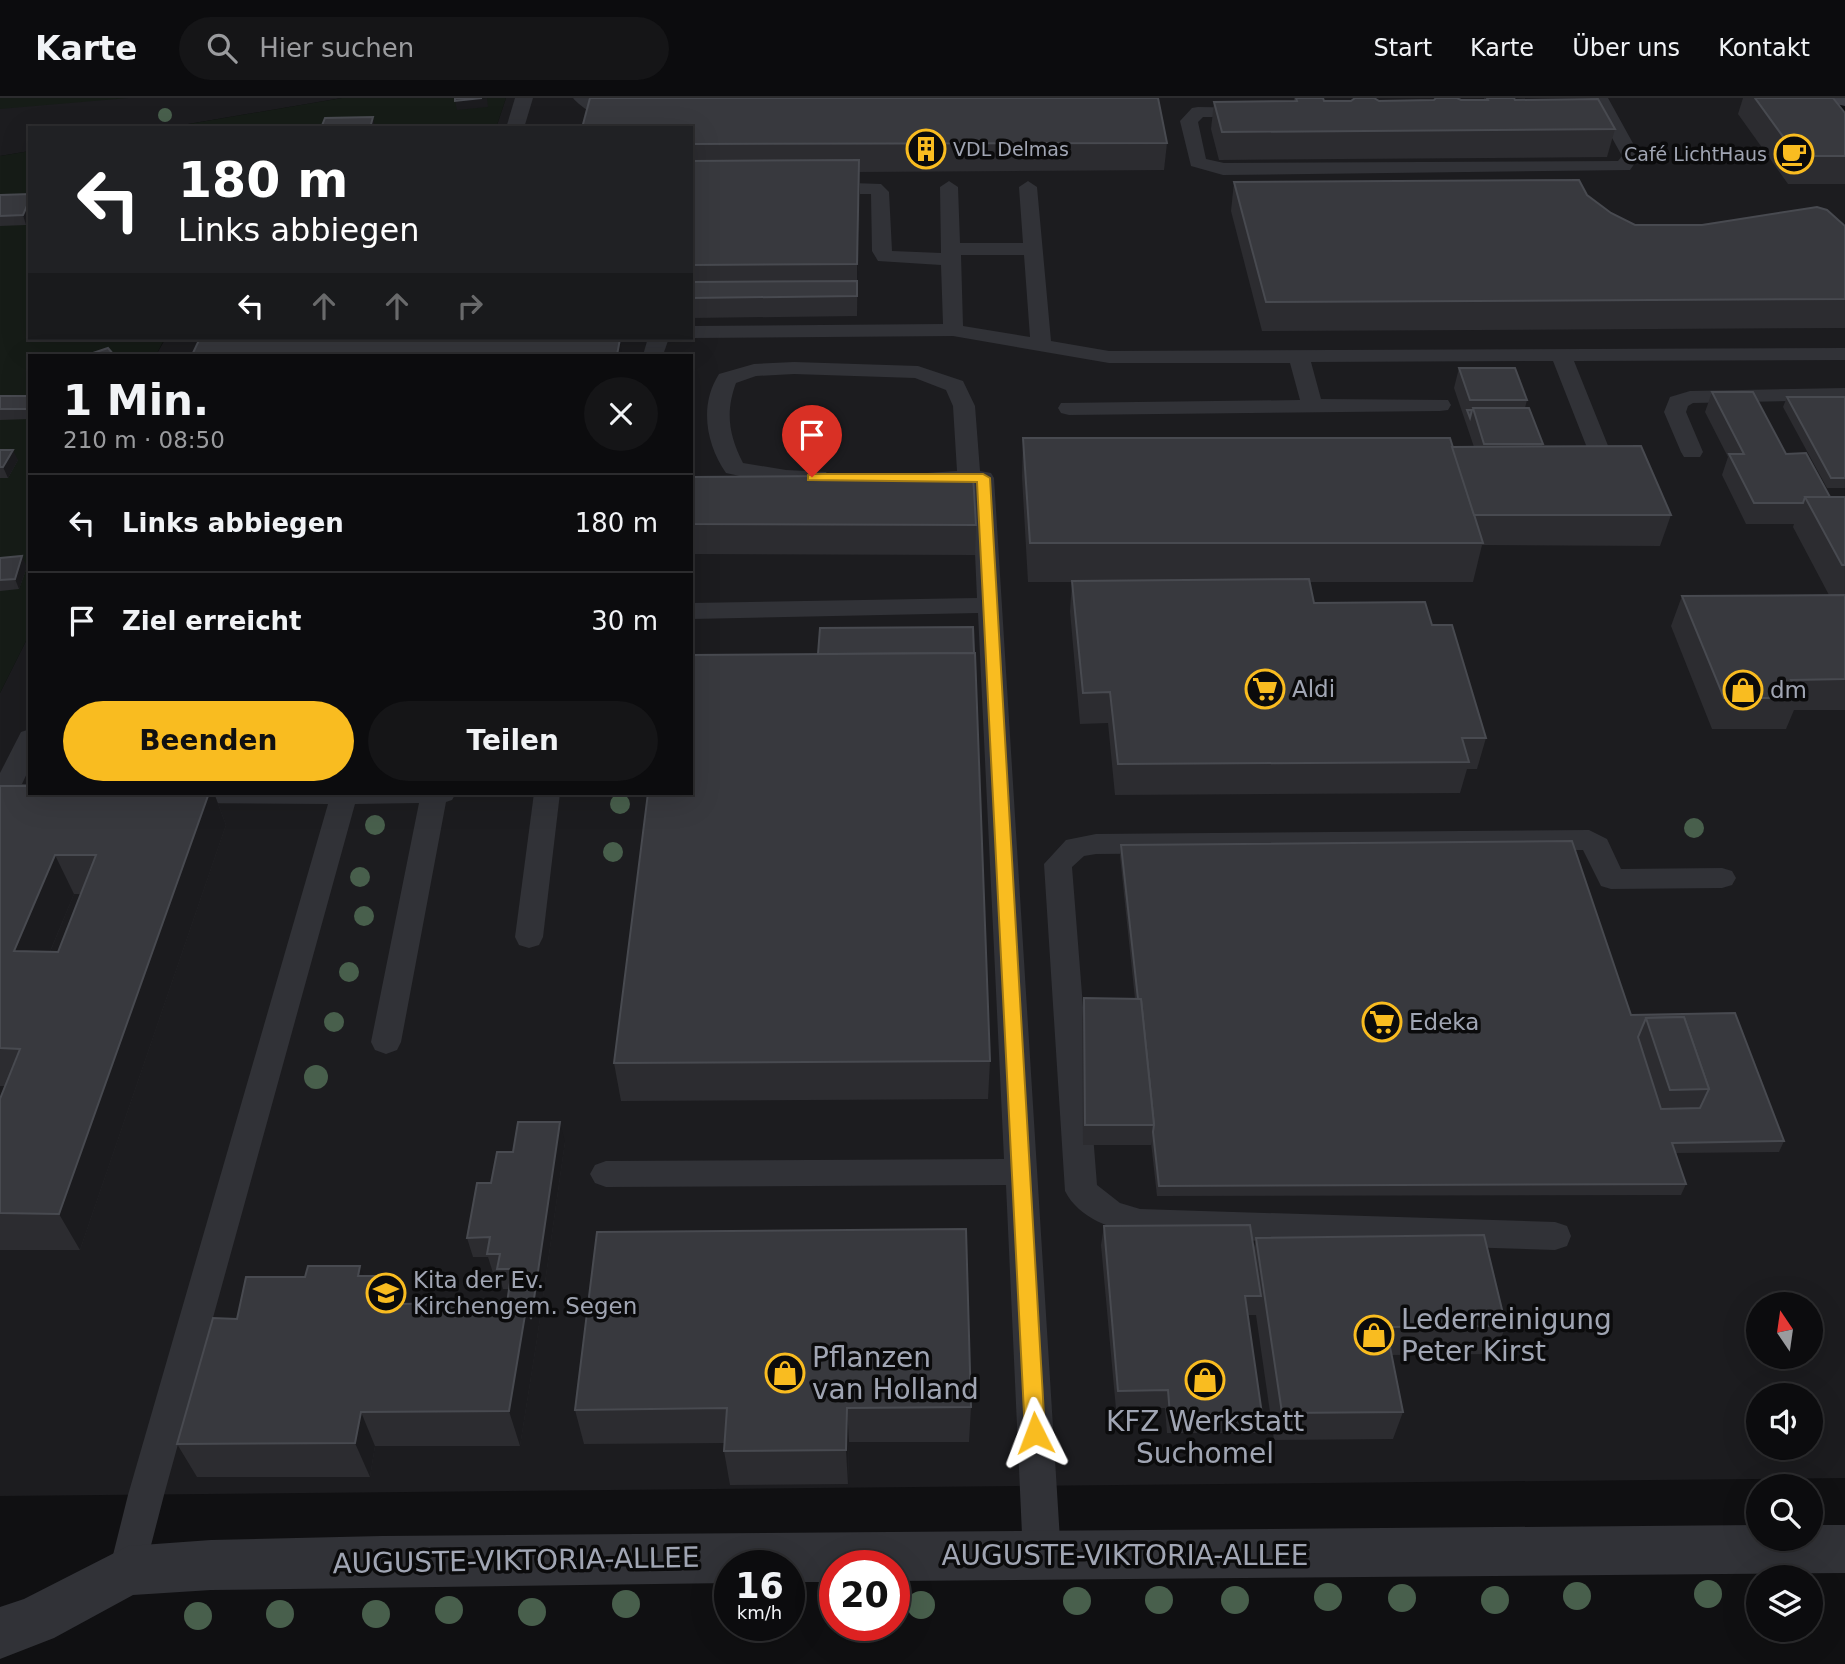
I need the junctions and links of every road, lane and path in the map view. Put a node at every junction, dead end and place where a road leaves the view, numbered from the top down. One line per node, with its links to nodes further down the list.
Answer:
1 (524, 98): 7 (lane)
2 (582, 98): 6 (lane)
3 (1603, 104): 4 (lane); 5 (lane)
4 (1579, 111)
5 (1266, 112)
6 (643, 113)
7 (515, 126)
8 (949, 187): 12 (lane)
9 (1028, 187): 11 (lane)
10 (808, 188): 12 (lane)
11 (1033, 249): 12 (lane); 15 (lane)
12 (951, 254): 13 (lane)
13 (953, 330): 14 (lane); 15 (lane)
14 (693, 332)
15 (1041, 345): 18 (lane)
16 (1845, 354): 17 (lane)
17 (1561, 355): 18 (lane); 24 (lane)
18 (1299, 356): 21 (lane)
19 (1845, 394): 23 (lane)
20 (1440, 405): 21 (lane)
21 (1312, 406): 22 (lane)
22 (1069, 408)
23 (1692, 452)
24 (1604, 463)
25 (838, 478): 27 (lane)
26 (916, 478): 27 (lane)
27 (969, 478): 28 (lane)
28 (990, 605): 29 (lane); 38 (lane)
29 (693, 611)
30 (28, 742): 31 (lane)
31 (28, 793)
32 (344, 795): 43 (lane)
33 (434, 795): 37 (lane)
34 (547, 795): 36 (lane)
35 (1722, 878): 40 (lane)
36 (529, 937)
37 (386, 1042)
38 (1020, 1172): 39 (lane); 42 (lane)
39 (606, 1174)
40 (1555, 1236)
41 (1845, 1549): 42 (street, AUGUSTE-VIKTORIA-ALLEE)
42 (1042, 1556): 43 (street, AUGUSTE-VIKTORIA-ALLEE)
43 (128, 1571): 44 (street, AUGUSTE-VIKTORIA-ALLEE)
44 (0, 1633)

